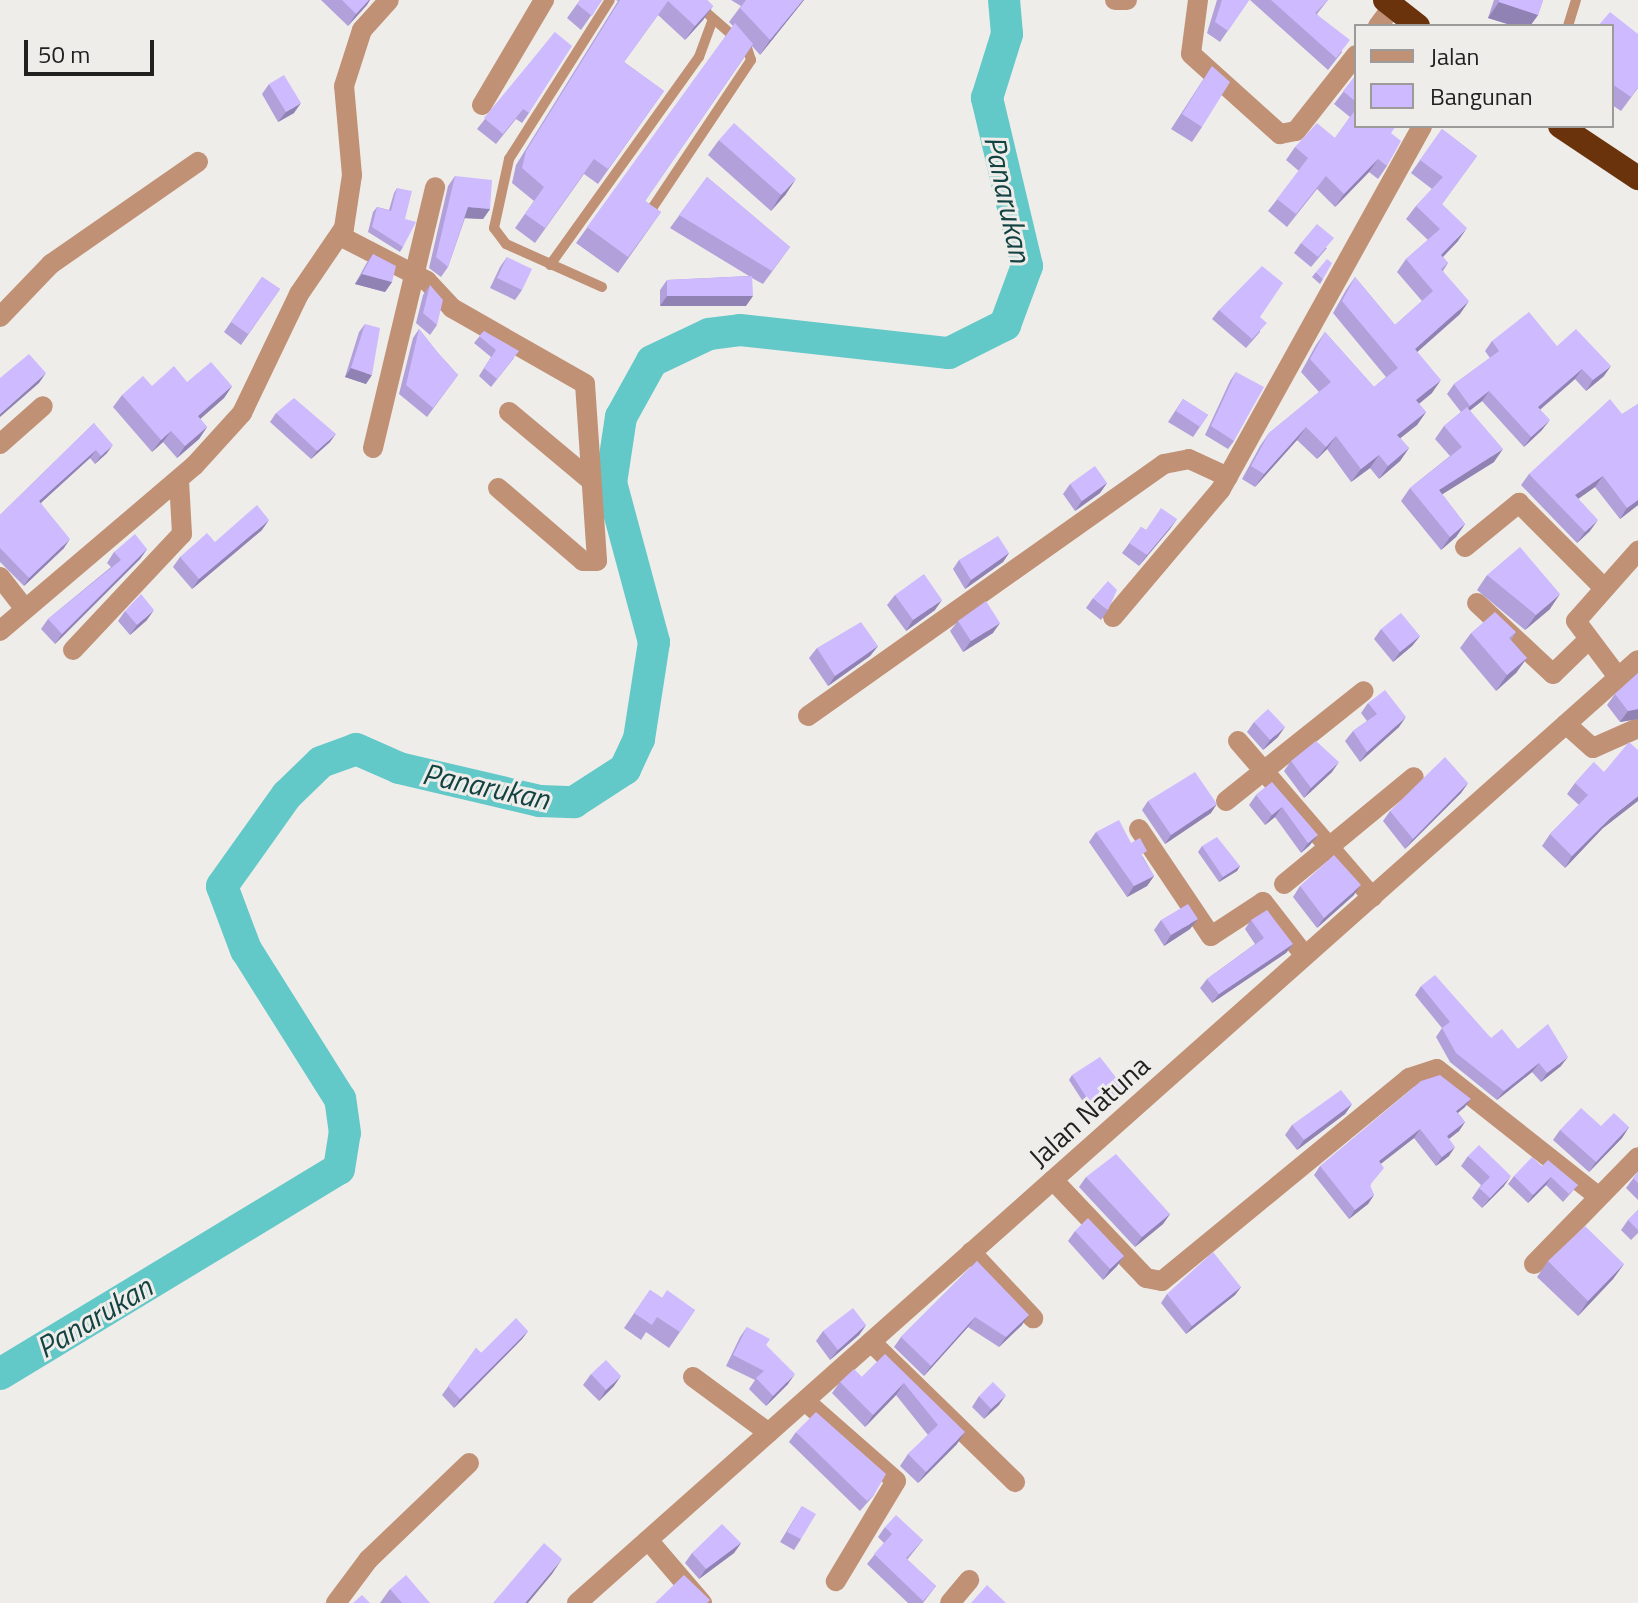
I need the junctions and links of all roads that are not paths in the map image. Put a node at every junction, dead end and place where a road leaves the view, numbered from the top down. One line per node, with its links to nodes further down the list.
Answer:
1 (389, 0): 23 (street)
2 (544, 0): 16 (street)
3 (610, 0): 24 (lane)
4 (692, 0): 11 (lane)
5 (716, 0): 11 (lane)
6 (1115, 0): 7 (street)
7 (1127, 0)
8 (1198, 0): 15 (street)
9 (1576, 0): 14 (lane)
10 (1389, 3): 12 (street); 13 (highway)
11 (710, 16): 22 (lane); 24 (lane)
12 (1379, 24)
13 (1415, 24)
14 (1569, 24)
15 (1354, 58)
16 (482, 105)
17 (1421, 128): 32 (street)
18 (1563, 128): 20 (highway)
19 (198, 162): 27 (street)
20 (1638, 178)
21 (435, 187): 25 (street)
22 (649, 213)
23 (340, 236): 25 (street); 34 (street)
24 (550, 265): 26 (lane)
25 (417, 276): 31 (street); 33 (street)
26 (602, 287)
27 (0, 317)
28 (43, 406): 30 (street)
29 (509, 412): 33 (street)
30 (0, 444)
31 (373, 448)
32 (1228, 477): 42 (street); 48 (street)
33 (589, 479): 35 (street)
34 (179, 480): 41 (street); 45 (street)
35 (498, 488)
36 (1465, 547): 39 (street)
37 (1638, 551): 39 (street)
38 (0, 577): 41 (street)
39 (1604, 588): 44 (street)
40 (1477, 603): 44 (street)
41 (24, 608): 43 (street)
42 (1113, 617)
43 (0, 631)
44 (1586, 642): 46 (street)
45 (73, 650)
46 (1632, 668): 49 (street, Jalan Natuna)
47 (1364, 691): 52 (street)
48 (808, 716)
49 (1566, 724): 50 (street); 58 (street, Jalan Natuna)
50 (1638, 728)
51 (1238, 741): 52 (street)
52 (1266, 771): 54 (street); 56 (street)
53 (1414, 777): 56 (street)
54 (1226, 801)
55 (1139, 829): 59 (street)
56 (1332, 845): 57 (street); 58 (street)
57 (1284, 884)
58 (1372, 897): 59 (street, Jalan Natuna)
59 (1305, 956): 61 (street, Jalan Natuna)
60 (1638, 1157): 62 (street)
61 (1053, 1180): 62 (street); 63 (street, Jalan Natuna)
62 (1598, 1196): 64 (street)
63 (971, 1252): 65 (street); 66 (street, Jalan Natuna)
64 (1534, 1264)
65 (1033, 1318)
66 (871, 1342): 68 (street, Jalan Natuna); 71 (street)
67 (693, 1377): 69 (street)
68 (805, 1401): 69 (street, Jalan Natuna); 74 (street)
69 (769, 1433): 72 (street, Jalan Natuna)
70 (469, 1463): 75 (street)
71 (1015, 1482)
72 (648, 1540): 76 (street, Jalan Natuna); 77 (street)
73 (969, 1580): 78 (street)
74 (836, 1581)
75 (336, 1603)
76 (577, 1603)
77 (702, 1603)
78 (950, 1603)

